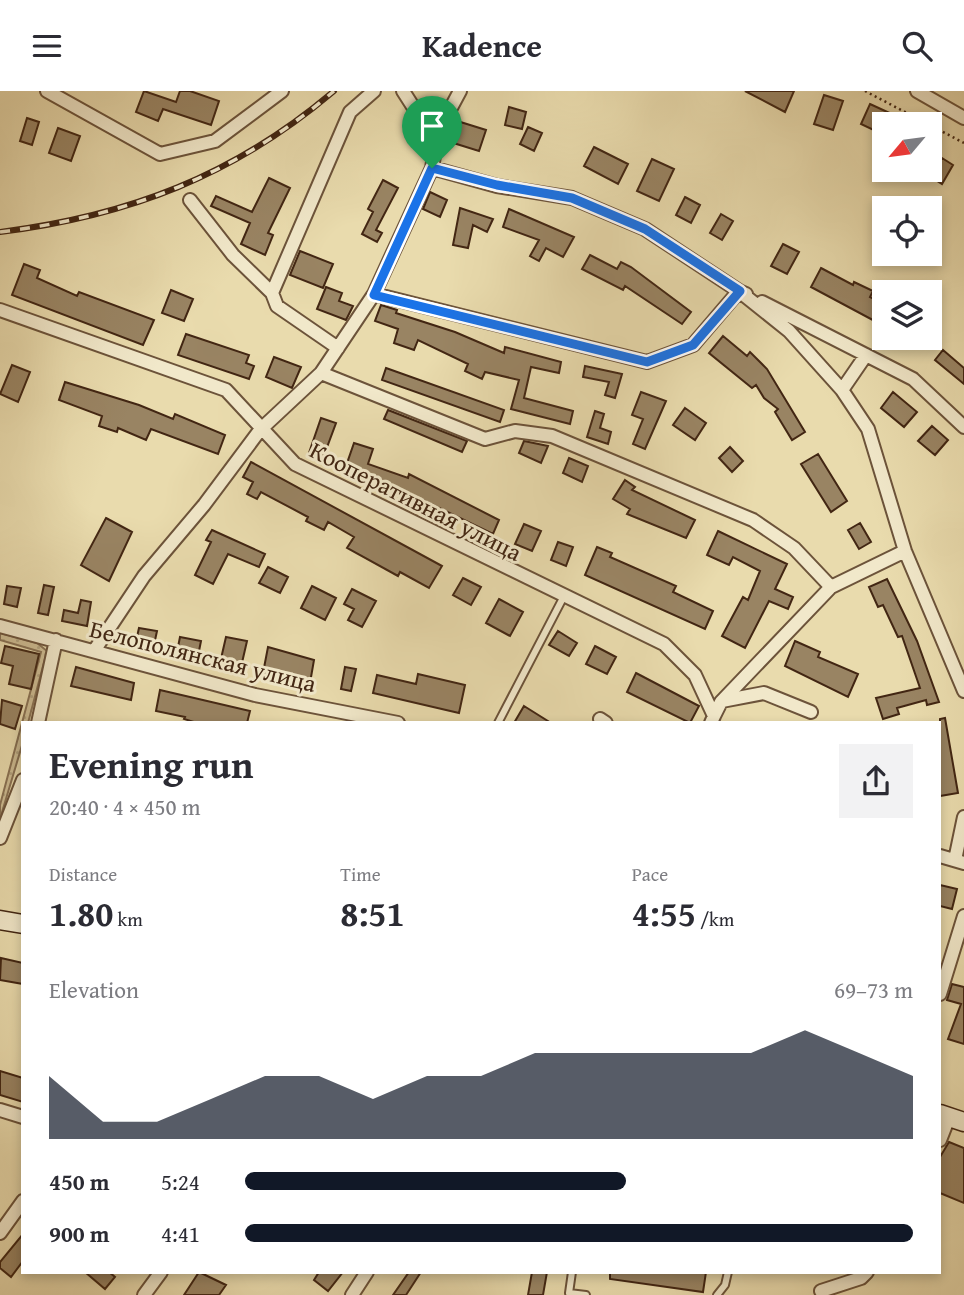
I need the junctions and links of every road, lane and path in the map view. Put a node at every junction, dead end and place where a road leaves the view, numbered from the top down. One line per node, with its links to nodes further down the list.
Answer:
1 (48, 91): 2 (street)
2 (282, 91)
3 (374, 91): 14 (street)
4 (403, 91): 9 (street)
5 (460, 91): 9 (street)
6 (865, 91): 10 (path)
7 (917, 91): 8 (street)
8 (964, 118)
9 (438, 132): 11 (street)
10 (964, 143)
11 (432, 168): 13 (street); 15 (street)
12 (190, 200): 14 (street)
13 (740, 291): 15 (street); 18 (street); 20 (street)
14 (272, 293): 17 (street)
15 (374, 295): 17 (street)
16 (0, 310): 22 (street, Кооперативная улица)
17 (338, 348): 19 (street)
18 (866, 355): 20 (street); 21 (street)
19 (321, 373): 22 (street); 24 (street)
20 (842, 390): 23 (street)
21 (964, 427)
22 (260, 430): 25 (street, Кооперативная улица); 28 (street)
23 (905, 551): 24 (street); 29 (street)
24 (831, 587): 30 (street)
25 (563, 598): 32 (street, Кооперативная улица); 35 (lane)
26 (0, 626): 27 (street, Белополянская улица)
27 (56, 640): 28 (street, Белополянская улица); 33 (street)
28 (94, 651): 34 (street, Белополянская улица)
29 (964, 691)
30 (721, 702): 31 (street); 32 (street)
31 (811, 712)
32 (713, 719)
33 (38, 721)
34 (388, 721)
35 (499, 721)
36 (21, 785): 38 (street)
37 (964, 817): 40 (street)
38 (0, 838)
39 (941, 856): 40 (street)
40 (960, 862)
41 (964, 916): 44 (street)
42 (0, 920): 43 (street)
43 (21, 924)
44 (941, 991)
45 (0, 1110): 46 (street)
46 (21, 1116)
47 (951, 1117): 48 (street)
48 (941, 1138)
49 (21, 1204): 50 (street)
50 (0, 1233)
51 (160, 1274): 57 (street)
52 (366, 1274): 58 (street)
53 (572, 1274): 59 (lane)
54 (728, 1274): 60 (lane)
55 (865, 1274): 56 (street)
56 (821, 1291)
57 (144, 1295)
58 (352, 1295)
59 (586, 1295)
60 (717, 1295)

